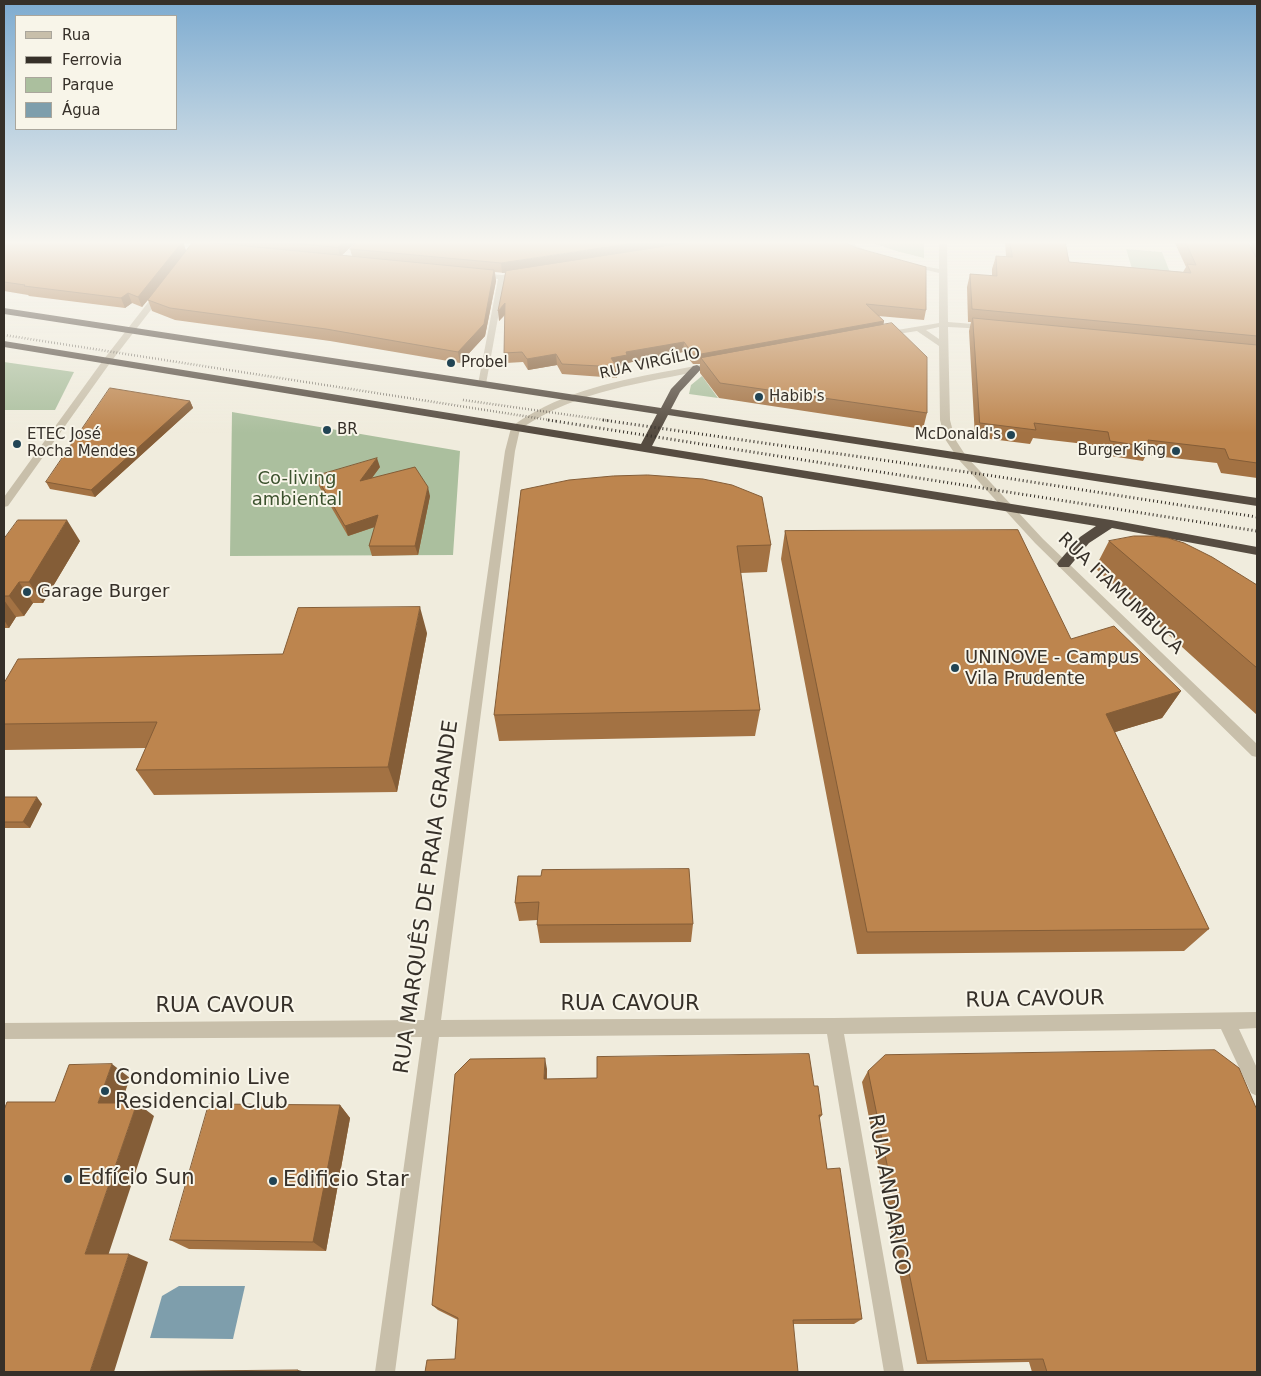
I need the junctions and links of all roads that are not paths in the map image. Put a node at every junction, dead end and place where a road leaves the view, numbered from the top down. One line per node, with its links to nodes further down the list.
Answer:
1 (150, 305): 8 (street)
2 (497, 305): 15 (street)
3 (945, 305): 5 (street, RUA ITAMUMBUCA)
4 (4, 311): 8 (highway)
5 (945, 324): 6 (street); 7 (street); 11 (street, RUA ITAMUMBUCA)
6 (994, 328)
7 (919, 329): 9 (street); 11 (street)
8 (131, 330): 12 (street); 15 (highway)
9 (876, 336)
10 (4, 344): 12 (highway)
11 (945, 346): 20 (street, RUA ITAMUMBUCA)
12 (107, 361): 18 (highway); 22 (street)
13 (712, 365): 14 (street, RUA VIRGÍLIO)
14 (697, 368): 16 (street, RUA VIRGÍLIO); 17 (highway)
15 (482, 384): 16 (highway)
16 (570, 398): 17 (highway); 18 (street, RUA VIRGÍLIO)
17 (664, 412): 19 (highway); 20 (highway)
18 (516, 428): 19 (highway); 31 (street, RUA MARQUÊS DE PRAIA GRANDE)
19 (645, 448): 23 (highway)
20 (962, 458): 21 (highway); 23 (street, RUA ITAMUMBUCA)
21 (1257, 502)
22 (4, 504)
23 (1006, 507): 24 (highway); 26 (street, RUA ITAMUMBUCA)
24 (1111, 524): 25 (highway); 26 (highway)
25 (1257, 551)
26 (1064, 564): 27 (street, RUA ITAMUMBUCA)
27 (1257, 752)
28 (1226, 1020): 29 (street, RUA CAVOUR); 30 (street, RUA CAVOUR); 33 (street)
29 (1257, 1020)
30 (834, 1026): 31 (street, RUA CAVOUR); 35 (street, RUA ANDARICO)
31 (432, 1029): 32 (street, RUA CAVOUR); 34 (street, RUA MARQUÊS DE PRAIA GRANDE)
32 (4, 1031)
33 (1257, 1088)
34 (385, 1372)
35 (894, 1372)

